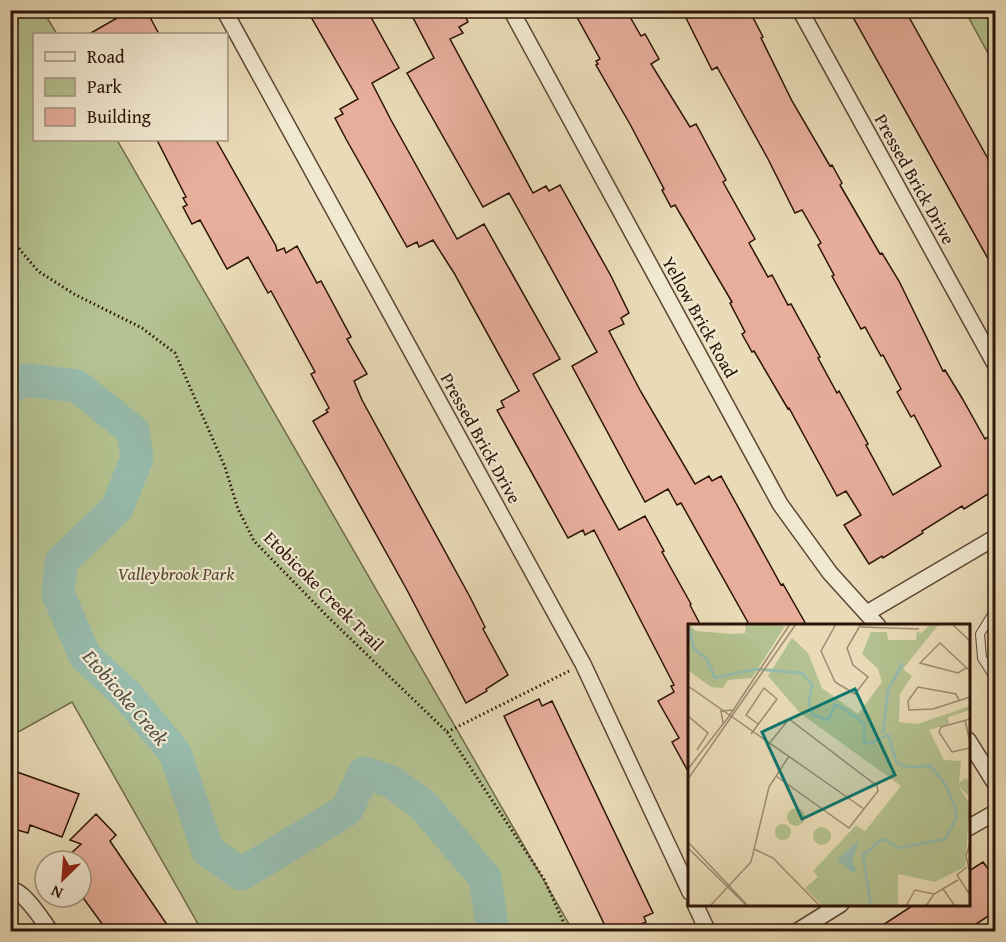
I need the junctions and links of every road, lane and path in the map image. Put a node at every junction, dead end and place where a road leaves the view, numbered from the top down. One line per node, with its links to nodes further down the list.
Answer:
1 (224, 10): 10 (street, Pressed Brick Drive)
2 (511, 10): 8 (street, Yellow Brick Road)
3 (800, 10): 5 (street, Pressed Brick Drive)
4 (10, 238): 12 (path, Etobicoke Creek Trail)
5 (996, 366)
6 (996, 537): 8 (street)
7 (996, 608): 11 (lane)
8 (867, 613): 9 (street, Yellow Brick Road)
9 (876, 624)
10 (583, 664): 12 (path); 17 (street, Pressed Brick Drive)
11 (996, 680)
12 (447, 732): 22 (path, Etobicoke Creek Trail)
13 (970, 742): 14 (street)
14 (996, 784)
15 (996, 812): 16 (street)
16 (970, 827)
17 (688, 888)
18 (10, 889): 21 (street)
19 (697, 906): 23 (street)
20 (838, 906): 24 (street)
21 (51, 932)
22 (568, 932)
23 (708, 932)
24 (796, 932)

